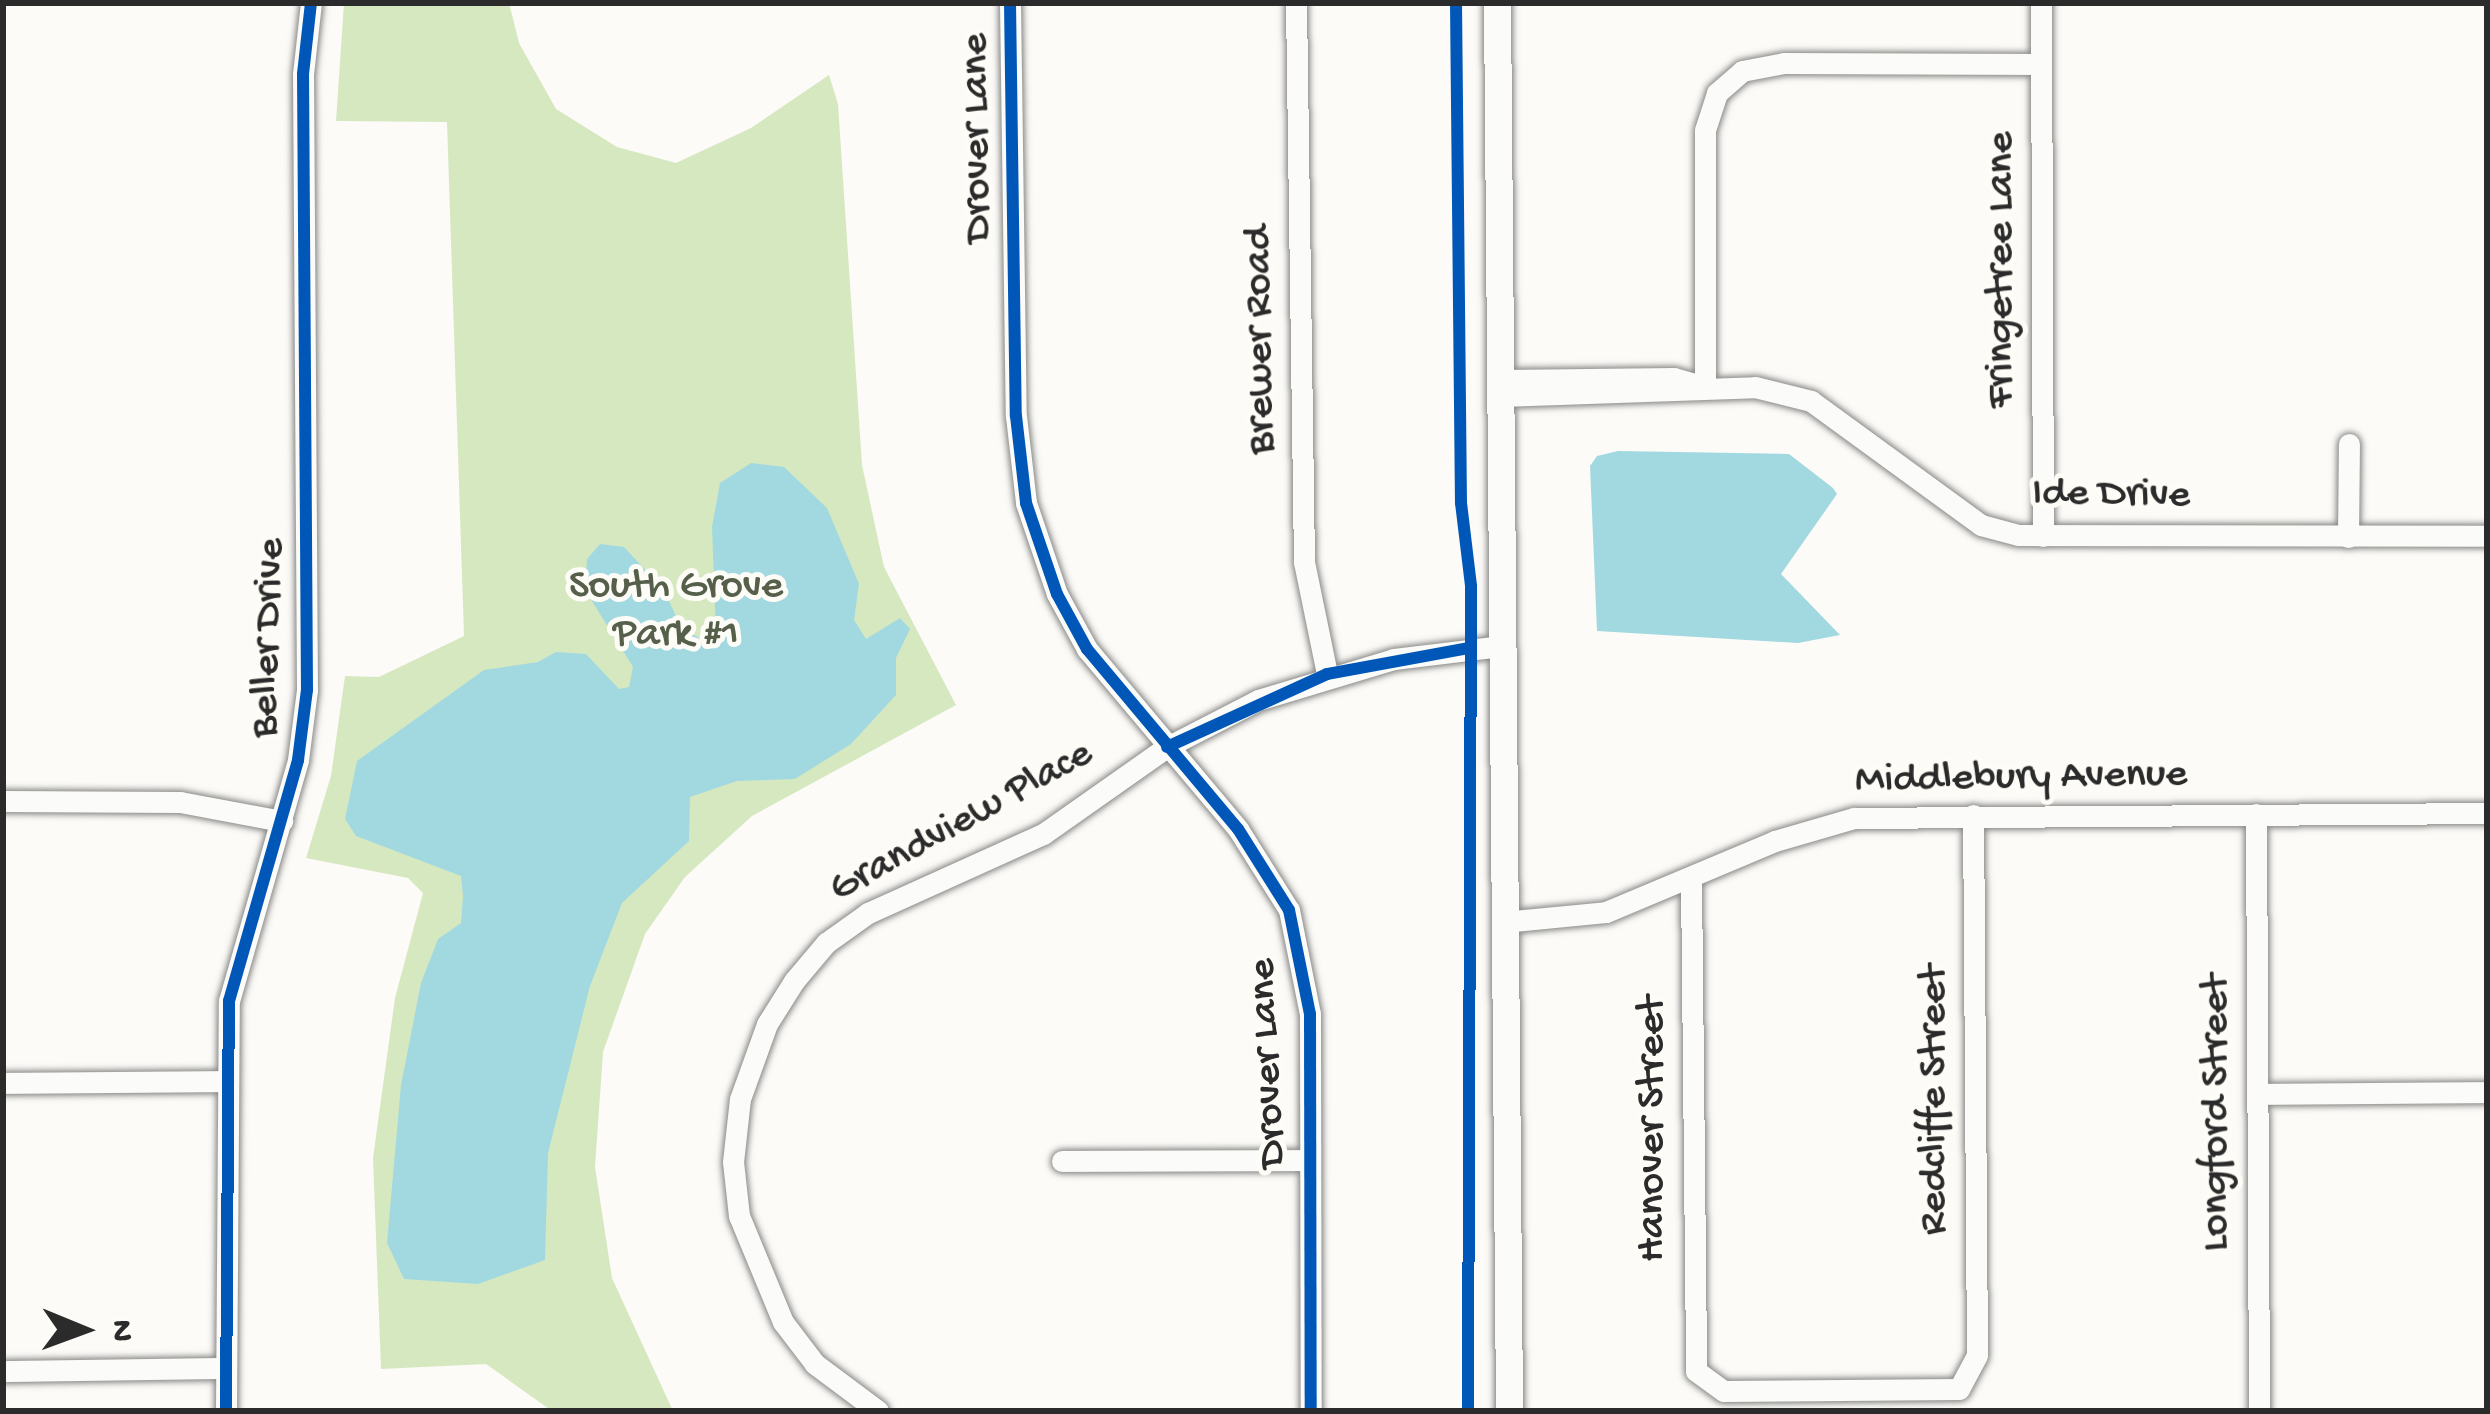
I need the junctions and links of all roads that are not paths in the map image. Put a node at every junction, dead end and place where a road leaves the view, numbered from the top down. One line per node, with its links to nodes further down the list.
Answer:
1 (311, 3): 20 (street, Beller Drive)
2 (1010, 3): 15 (street, Drover Lane)
3 (1296, 3): 14 (street, Brewer Road)
4 (1497, 3): 8 (main road)
5 (2041, 3): 6 (street, Fringetree Lane)
6 (2041, 64): 7 (street); 10 (street, Fringetree Lane)
7 (1705, 387): 8 (street, Ide Drive); 10 (street, Ide Drive)
8 (1501, 388): 13 (main road)
9 (2349, 444): 12 (street)
10 (2043, 536): 12 (street, Ide Drive)
11 (2487, 536): 12 (street, Ide Drive)
12 (2348, 537)
13 (1502, 646): 14 (street, Grandview Place); 22 (main road)
14 (1327, 674): 15 (street, Grandview Place)
15 (1167, 747): 27 (street, Drover Lane); 33 (street, Grandview Place)
16 (3, 801): 20 (street)
17 (2487, 813): 18 (street, Middlebury Avenue)
18 (2256, 814): 19 (street, Middlebury Avenue); 26 (street, Longford Street)
19 (1973, 815): 21 (street, Middlebury Avenue); 31 (street, Redcliffe Street)
20 (282, 821): 23 (street, Beller Drive)
21 (1691, 879): 22 (street, Middlebury Avenue); 31 (street, Hanover Street)
22 (1503, 922): 35 (main road)
23 (224, 1081): 24 (street); 29 (street, Beller Drive)
24 (3, 1083)
25 (2487, 1092): 26 (street)
26 (2257, 1094): 36 (street, Longford Street)
27 (1310, 1160): 28 (street); 34 (street, Drover Lane)
28 (1061, 1161)
29 (226, 1368): 30 (street); 32 (street, Beller Drive)
30 (3, 1372)
31 (1701, 1378)
32 (226, 1411)
33 (878, 1411)
34 (1311, 1411)
35 (1509, 1411)
36 (2259, 1411)

